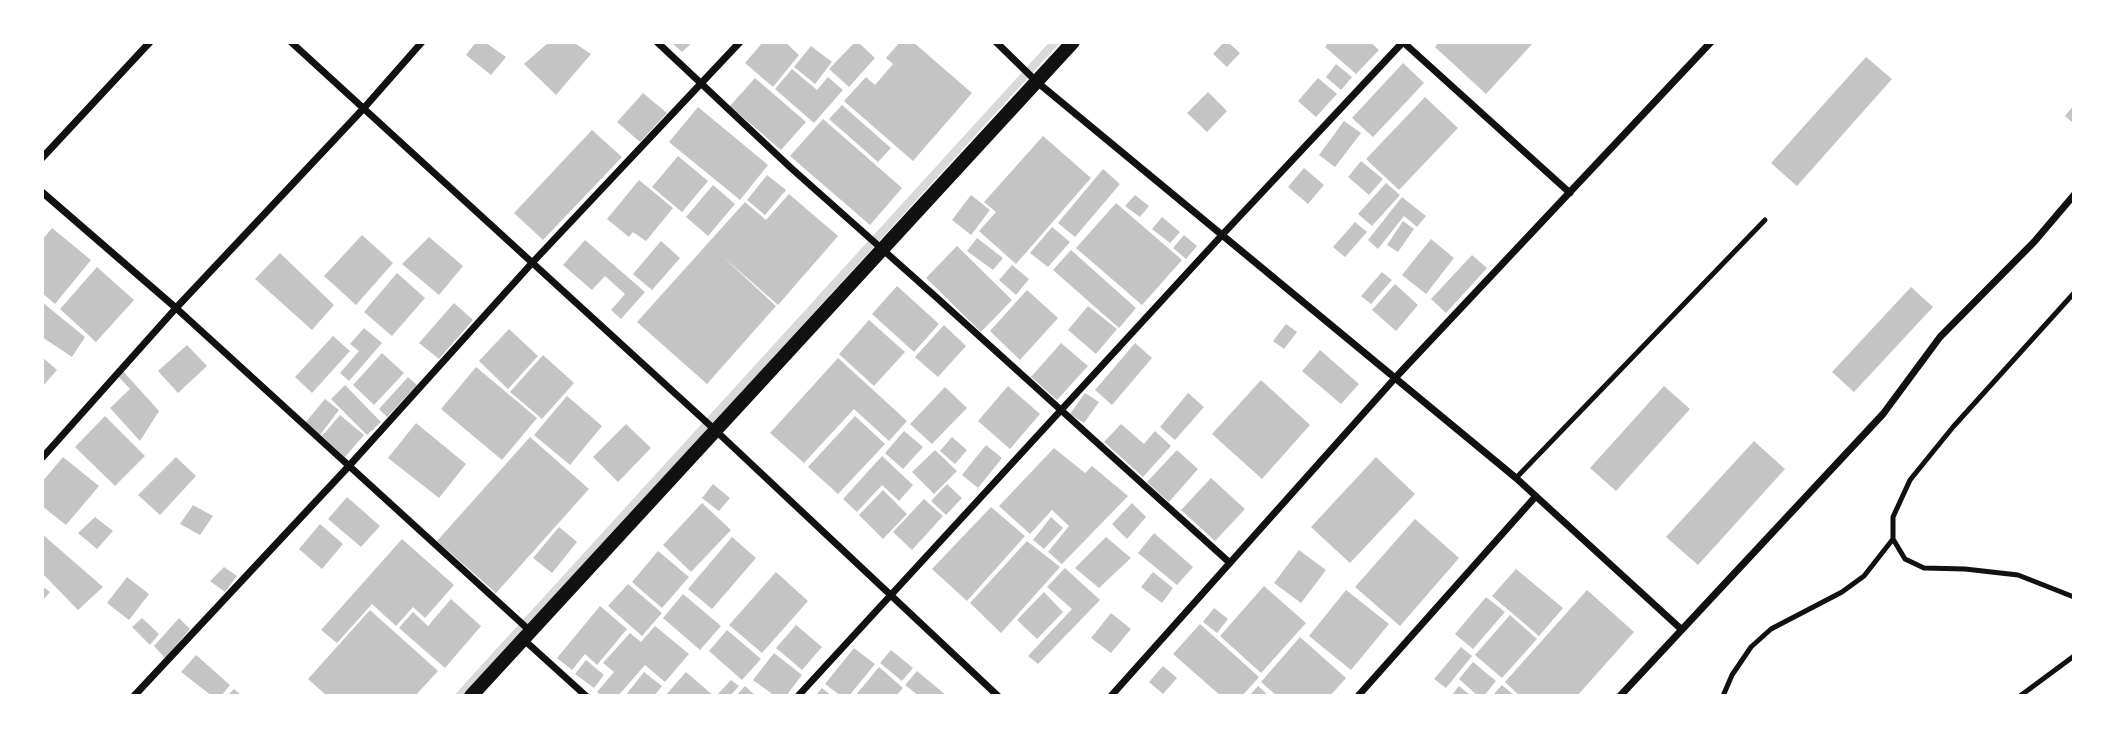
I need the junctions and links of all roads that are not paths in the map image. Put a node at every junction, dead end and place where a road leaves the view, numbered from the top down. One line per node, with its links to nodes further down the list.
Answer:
1 (150, 42): 13 (street)
2 (291, 42): 12 (street)
3 (422, 42): 12 (street)
4 (657, 42): 11 (street)
5 (740, 42): 11 (street)
6 (996, 42): 10 (street)
7 (1073, 42): 10 (main road)
8 (1403, 42): 15 (street); 18 (street)
9 (1711, 42): 15 (street)
10 (1037, 82): 18 (street); 19 (main road)
11 (702, 83): 19 (street); 20 (street)
12 (364, 108): 20 (street); 22 (street)
13 (42, 158)
14 (42, 192): 22 (street)
15 (1570, 193): 23 (street)
16 (2074, 195): 34 (street)
17 (1765, 220): 28 (lane)
18 (1223, 234): 23 (street); 24 (street)
19 (881, 249): 24 (street); 25 (main road)
20 (532, 263): 25 (street); 27 (street)
21 (2074, 293): 30 (lane)
22 (176, 308): 26 (street); 27 (street)
23 (1396, 377): 28 (street); 31 (street)
24 (1060, 411): 31 (street); 32 (street)
25 (714, 429): 32 (street); 35 (main road)
26 (42, 458)
27 (348, 467): 35 (street); 37 (street)
28 (1516, 478): 29 (street)
29 (1536, 496): 34 (street); 43 (street)
30 (1892, 540): 33 (lane); 45 (lane)
31 (1230, 563): 42 (street)
32 (890, 596): 40 (street); 41 (street)
33 (2074, 597)
34 (1681, 629): 44 (street)
35 (526, 634): 38 (main road); 39 (street)
36 (2074, 656): 46 (lane)
37 (134, 696)
38 (471, 696)
39 (586, 696)
40 (798, 696)
41 (998, 696)
42 (1111, 696)
43 (1359, 696)
44 (1620, 696)
45 (1723, 696)
46 (2020, 696)

